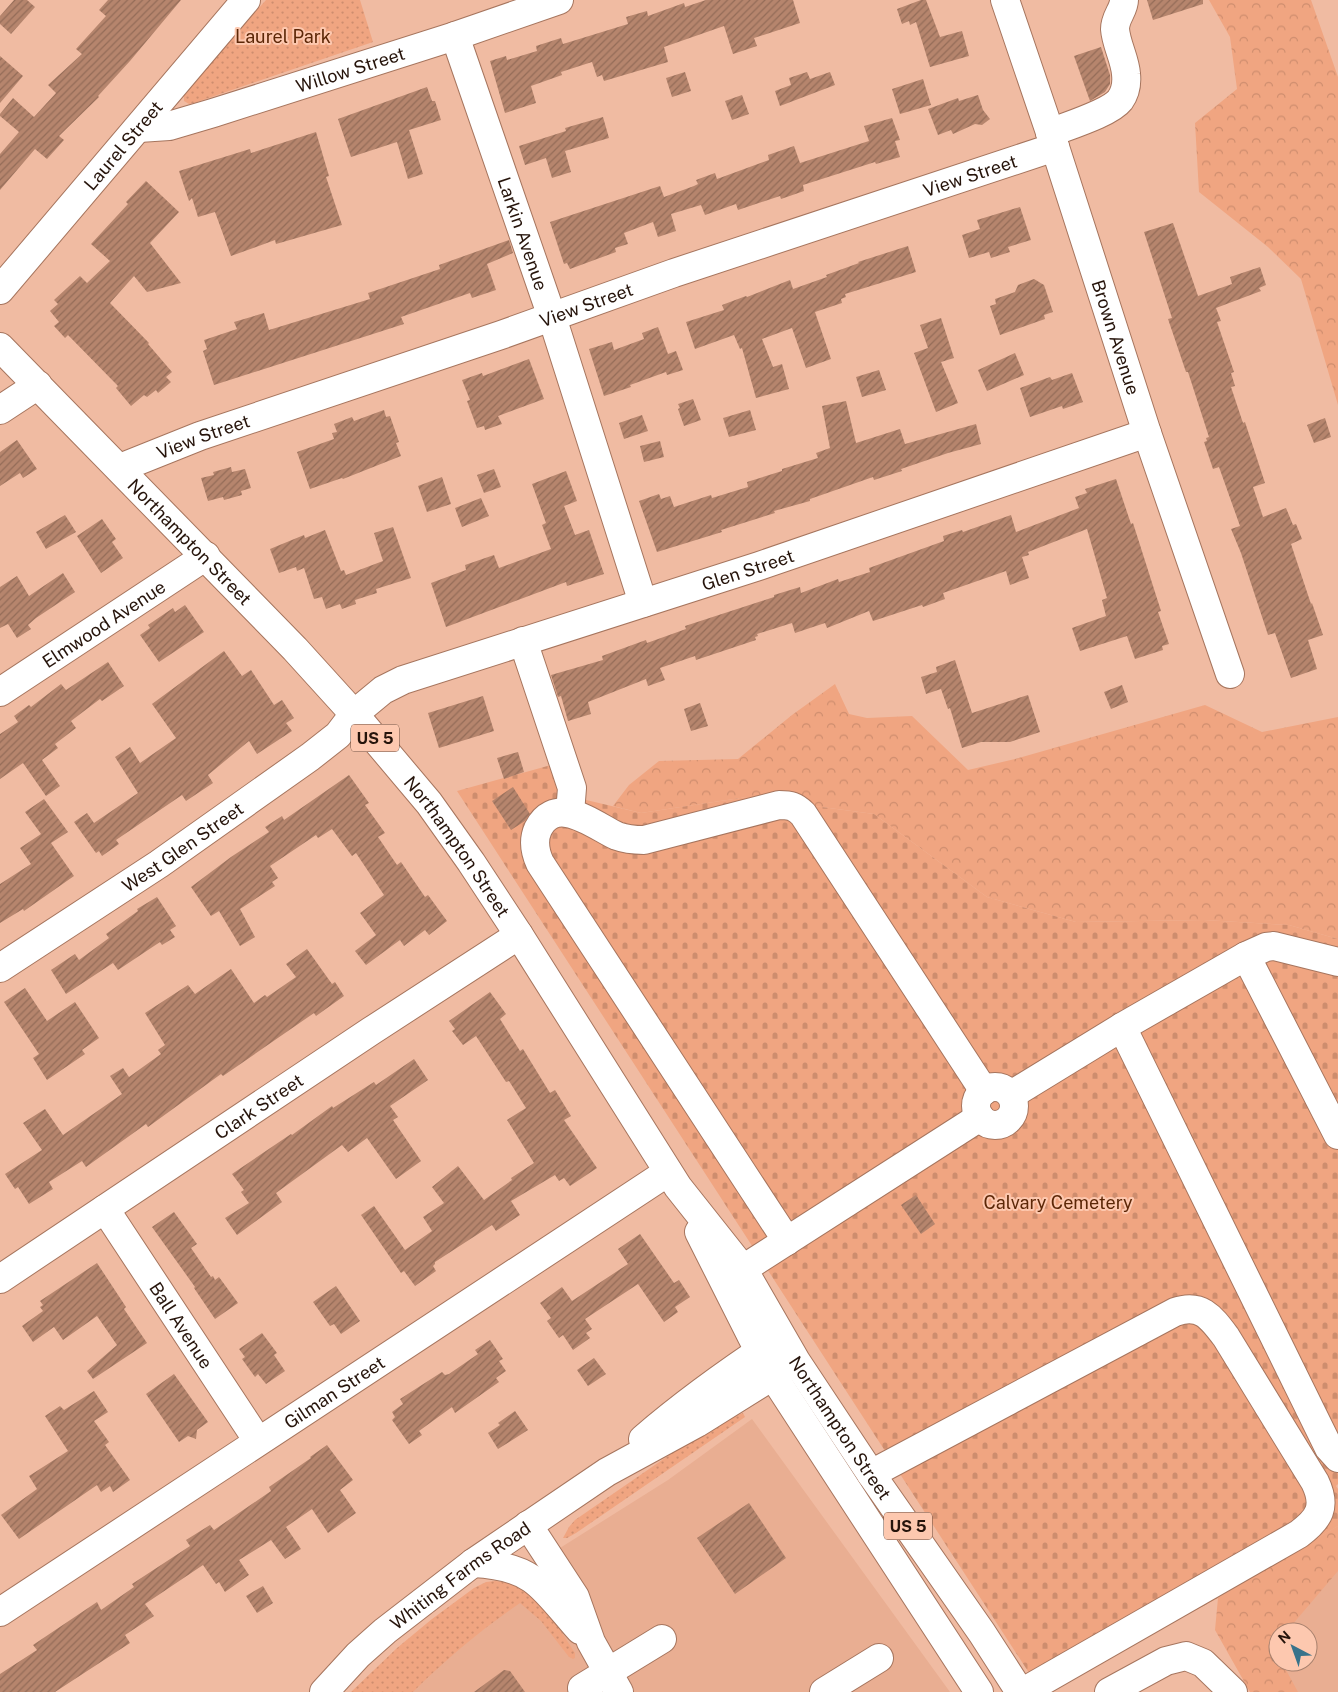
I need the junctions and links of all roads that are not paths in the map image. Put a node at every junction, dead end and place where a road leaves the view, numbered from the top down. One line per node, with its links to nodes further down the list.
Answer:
1 (246, 0): 6 (street, Laurel Street)
2 (559, 0): 5 (street, Willow Street)
3 (1124, 0): 7 (street, View Street)
4 (1014, 2): 7 (street, Brown Avenue)
5 (455, 36): 6 (street, Willow Street); 9 (street, Larkin Avenue)
6 (139, 128): 8 (street, Laurel Street)
7 (1052, 140): 9 (street, View Street); 13 (street, Brown Avenue)
8 (0, 290)
9 (552, 317): 14 (street, View Street); 16 (street, Larkin Avenue)
10 (0, 347): 11 (street, Northampton Street / US 5)
11 (38, 385): 12 (street); 14 (street, Northampton Street / US 5)
12 (0, 410)
13 (1147, 433): 16 (street, Glen Street); 18 (street, Brown Avenue)
14 (120, 468): 15 (street, Northampton Street / US 5)
15 (206, 556): 19 (street, Elmwood Avenue); 20 (street, Northampton Street / US 5)
16 (643, 603): 17 (street, Glen Street)
17 (523, 641): 20 (street, Glen Street); 21 (street)
18 (1230, 674)
19 (0, 692)
20 (354, 714): 22 (street, Northampton Street / US 5); 25 (street, West Glen Street)
21 (570, 812): 27 (street); 31 (street)
22 (519, 935): 29 (street, Northampton Street / US 5); 30 (street, Clark Street)
23 (1246, 956): 24 (street); 26 (street); 28 (street)
24 (1338, 962)
25 (0, 968)
26 (1122, 1027): 27 (street); 39 (street)
27 (982, 1104): 31 (street)
28 (1338, 1135)
29 (673, 1180): 32 (street, Northampton Street / US 5); 35 (street, Northampton Street / US 5); 38 (street, Gilman Street)
30 (105, 1209): 33 (street, Clark Street); 38 (street, Ball Avenue)
31 (787, 1241): 32 (street)
32 (743, 1269): 34 (street, Northampton Street / US 5)
33 (0, 1279)
34 (782, 1336): 35 (street, Whiting Farms Road); 36 (street, Northampton Street / US 5)
35 (759, 1351): 37 (street, Northampton Street / US 5); 40 (street, Whiting Farms Road)
36 (796, 1361): 37 (street, Whiting Farms Road); 41 (street, Northampton Street / US 5)
37 (773, 1376): 40 (street, Whiting Farms Road); 44 (street, Northampton Street / US 5)
38 (258, 1441): 45 (street, Gilman Street)
39 (1338, 1458)
40 (607, 1472): 42 (street, Whiting Farms Road)
41 (871, 1474): 55 (street, Northampton Street / US 5); 55 (street)
42 (528, 1526): 43 (street, Whiting Farms Road); 47 (street)
43 (473, 1563): 47 (street); 51 (street, Whiting Farms Road)
44 (908, 1582): 53 (street, Northampton Street / US 5); 54 (street)
45 (0, 1612)
46 (662, 1639): 49 (street)
47 (591, 1642): 49 (street)
48 (879, 1658): 52 (street)
49 (614, 1682): 50 (street)
50 (582, 1688)
51 (324, 1692)
52 (824, 1692)
53 (979, 1692)
54 (994, 1692)
55 (1022, 1692)
56 (1109, 1692): 57 (street)
57 (1233, 1692)

